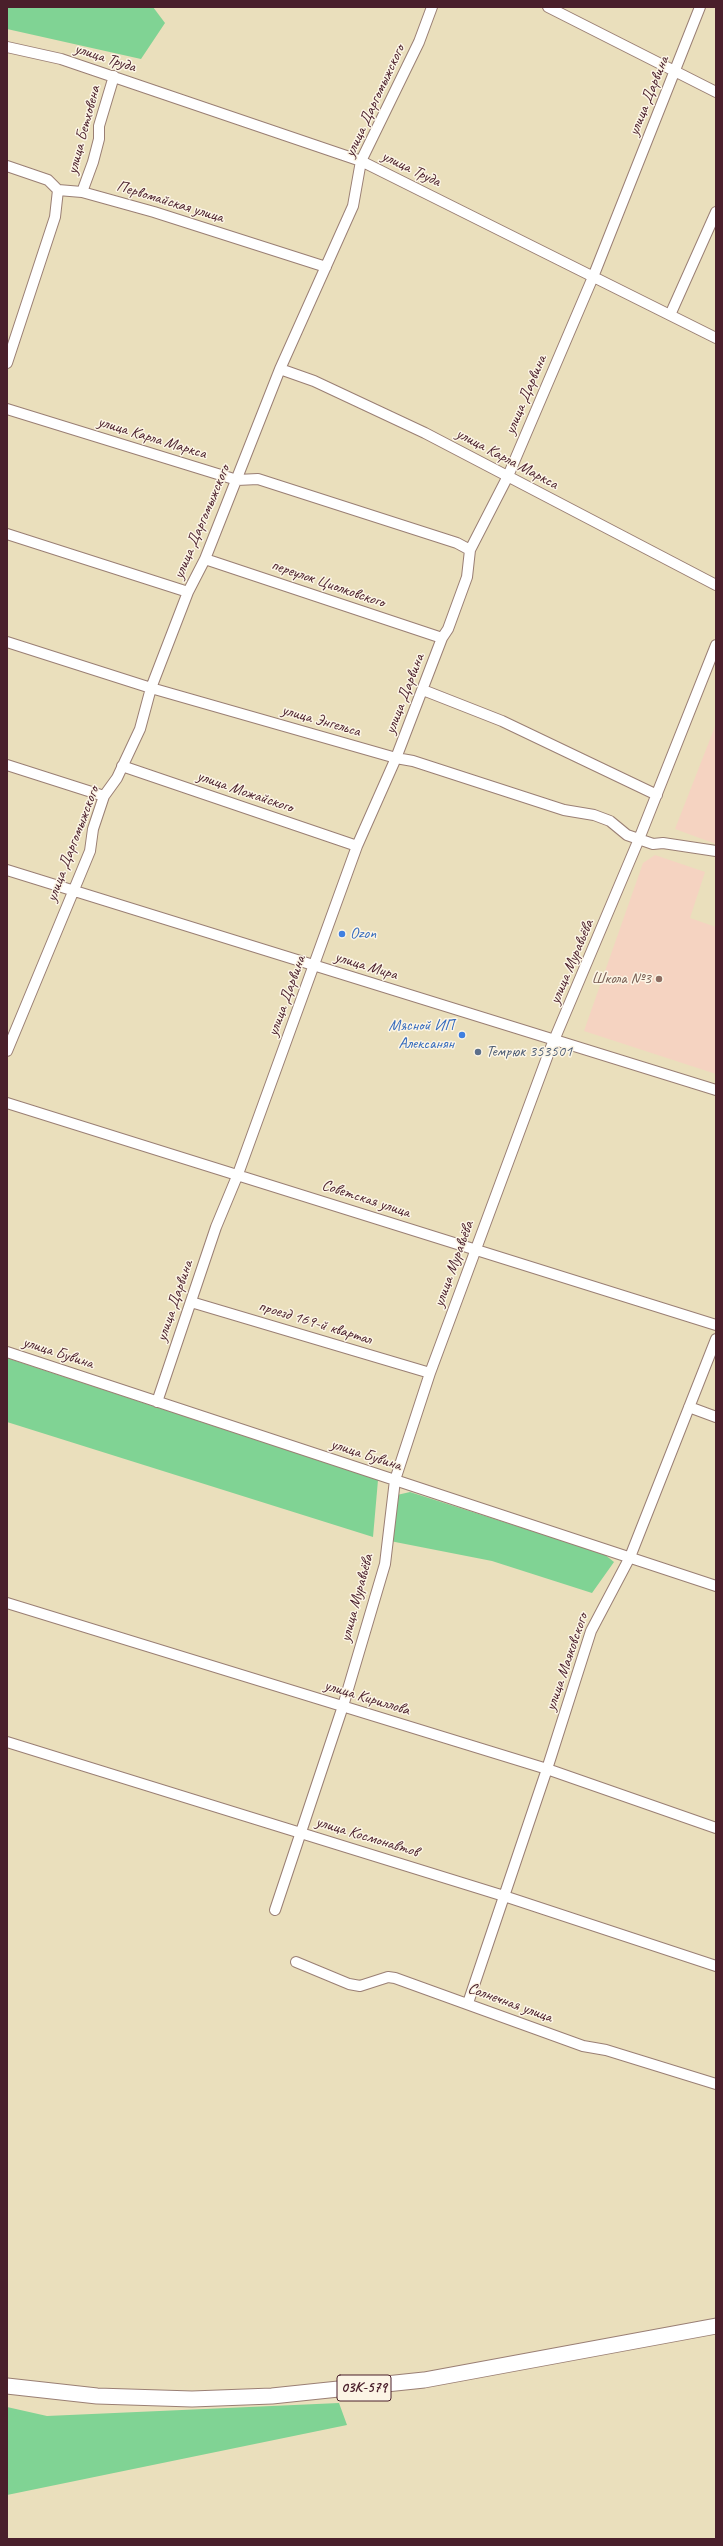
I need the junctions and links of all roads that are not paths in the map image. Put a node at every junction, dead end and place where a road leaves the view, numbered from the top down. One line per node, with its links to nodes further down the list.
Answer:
1 (432, 7): 8 (street, улица Даргомыжского)
2 (548, 7): 5 (street)
3 (700, 7): 5 (street, улица Дарвина)
4 (7, 48): 6 (street, улица Труда)
5 (675, 71): 7 (street); 14 (street, улица Дарвина)
6 (114, 76): 8 (street, улица Труда); 11 (street, улица Бетховена)
7 (716, 92)
8 (361, 161): 13 (street, улица Даргомыжского); 14 (street, улица Труда)
9 (7, 166): 10 (street)
10 (58, 190): 11 (street, Первомайская улица); 17 (street, улица Бетховена)
11 (82, 192): 13 (street, Первомайская улица)
12 (716, 212): 15 (street)
13 (326, 267): 18 (street, улица Даргомыжского)
14 (593, 277): 15 (street, улица Труда); 20 (street, улица Дарвина)
15 (670, 315): 16 (street, улица Труда)
16 (716, 338)
17 (7, 363)
18 (280, 369): 20 (street, улица Карла Маркса); 21 (street, улица Даргомыжского)
19 (7, 409): 21 (street, улица Карла Маркса)
20 (508, 476): 23 (street, улица Дарвина); 25 (street, улица Карла Маркса)
21 (237, 480): 23 (street, улица Карла Маркса); 24 (street, улица Даргомыжского)
22 (7, 534): 26 (street)
23 (470, 550): 27 (street, улица Дарвина)
24 (205, 559): 26 (street, улица Даргомыжского); 27 (street, переулок Циолковского)
25 (716, 585)
26 (188, 592): 30 (street, улица Даргомыжского)
27 (442, 638): 31 (street, улица Дарвина)
28 (7, 642): 30 (street, улица Энгельса)
29 (716, 645): 35 (street, улица Муравьёва)
30 (151, 688): 32 (street, улица Энгельса); 34 (street, улица Даргомыжского)
31 (422, 690): 32 (street, улица Дарвина); 35 (street)
32 (396, 758): 37 (street, улица Энгельса); 38 (street, улица Дарвина)
33 (7, 765): 36 (street)
34 (122, 766): 36 (street, улица Даргомыжского); 38 (street, улица Можайского)
35 (657, 795): 37 (street, улица Муравьёва)
36 (104, 796): 41 (street, улица Даргомыжского)
37 (639, 839): 39 (street, улица Энгельса); 43 (street, улица Муравьёва)
38 (358, 846): 42 (street, улица Дарвина)
39 (716, 851)
40 (7, 870): 41 (street, улица Мира)
41 (72, 890): 42 (street, улица Мира); 44 (street, улица Даргомыжского)
42 (314, 966): 43 (street, улица Мира); 47 (street, улица Дарвина)
43 (556, 1039): 45 (street, улица Мира); 48 (street, улица Муравьёва)
44 (7, 1051)
45 (716, 1090)
46 (7, 1104): 47 (street, Советская улица)
47 (238, 1174): 48 (street, Советская улица); 49 (street, улица Дарвина)
48 (475, 1249): 50 (street, Советская улица); 53 (street, улица Муравьёва)
49 (190, 1302): 53 (street, проезд 169-й квартал); 54 (street, улица Дарвина)
50 (716, 1325)
51 (716, 1339): 55 (street, улица Маяковского)
52 (7, 1352): 54 (street, улица Бувина)
53 (430, 1372): 57 (street, улица Муравьёва)
54 (157, 1402): 57 (street, улица Бувина)
55 (689, 1407): 56 (street); 58 (street, улица Маяковского)
56 (716, 1417)
57 (395, 1480): 58 (street, улица Бувина); 61 (street, улица Муравьёва)
58 (630, 1557): 59 (street, улица Бувина); 63 (street, улица Маяковского)
59 (716, 1586)
60 (7, 1604): 61 (street, улица Кириллова)
61 (343, 1706): 63 (street, улица Кириллова); 65 (street, улица Муравьёва)
62 (7, 1742): 65 (street, улица Космонавтов)
63 (547, 1769): 64 (street, улица Кириллова); 66 (street, улица Маяковского)
64 (716, 1828)
65 (300, 1833): 66 (street, улица Космонавтов); 67 (street, улица Муравьёва)
66 (504, 1896): 69 (street, улица Космонавтов); 70 (street, улица Маяковского)
67 (275, 1910)
68 (296, 1962): 70 (street, Солнечная улица)
69 (716, 1966)
70 (468, 2003): 71 (street, Солнечная улица)
71 (716, 2084)
72 (716, 2326): 73 (main road, 03К-579)
73 (7, 2386)

